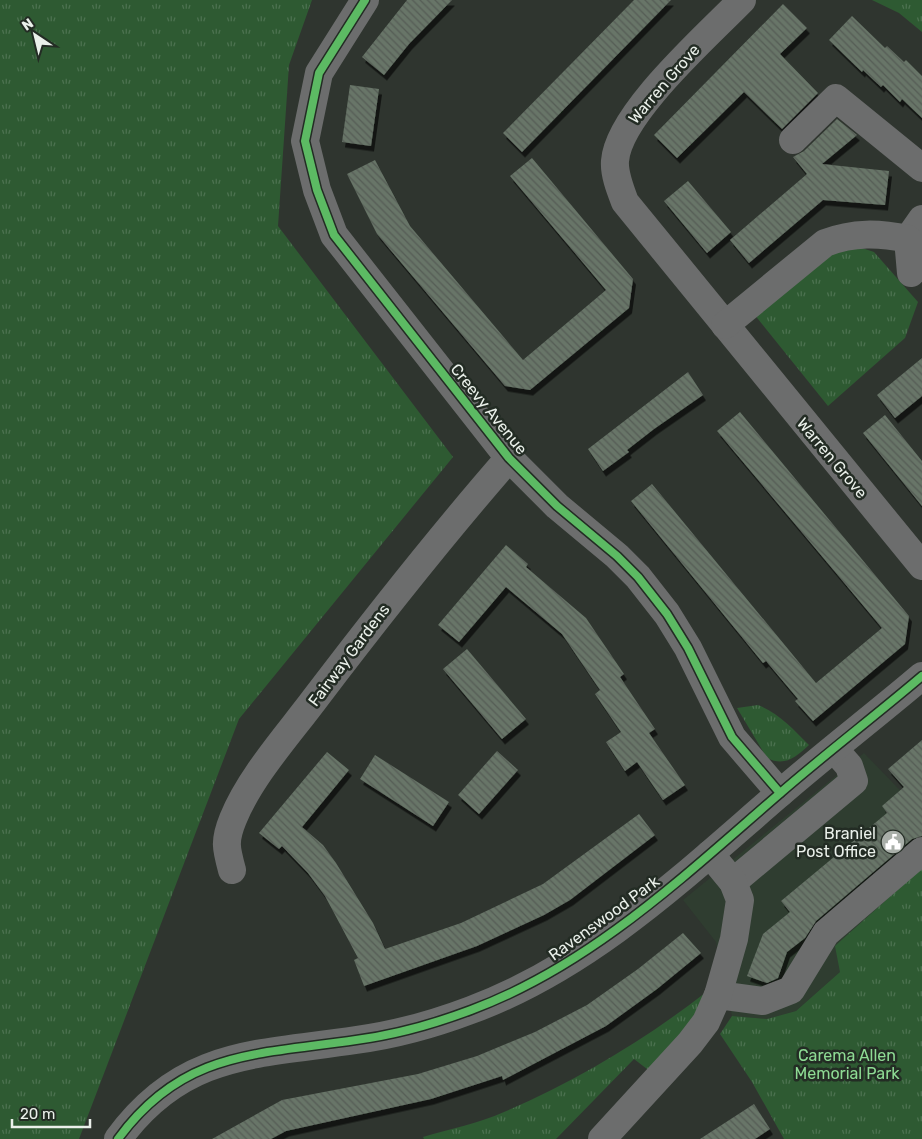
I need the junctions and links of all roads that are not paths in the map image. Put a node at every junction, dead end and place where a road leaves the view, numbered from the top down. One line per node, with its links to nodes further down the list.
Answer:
1 (364, 0): 8 (street, Creevy Avenue)
2 (742, 0): 7 (street, Warren Grove)
3 (792, 140): 4 (street)
4 (922, 168)
5 (915, 229): 6 (street); 7 (street)
6 (911, 273)
7 (725, 325): 9 (street, Warren Grove)
8 (509, 458): 12 (street, Creevy Avenue); 15 (street, Fairway Gardens)
9 (922, 566)
10 (922, 676): 11 (street, Ravenswood Park)
11 (834, 749): 12 (street, Ravenswood Park); 16 (street)
12 (780, 793): 14 (street, Ravenswood Park)
13 (922, 851): 17 (street)
14 (710, 854): 16 (street); 18 (street, Ravenswood Park)
15 (232, 870)
16 (734, 882): 17 (street)
17 (718, 995): 19 (street)
18 (118, 1139)
19 (602, 1139)

